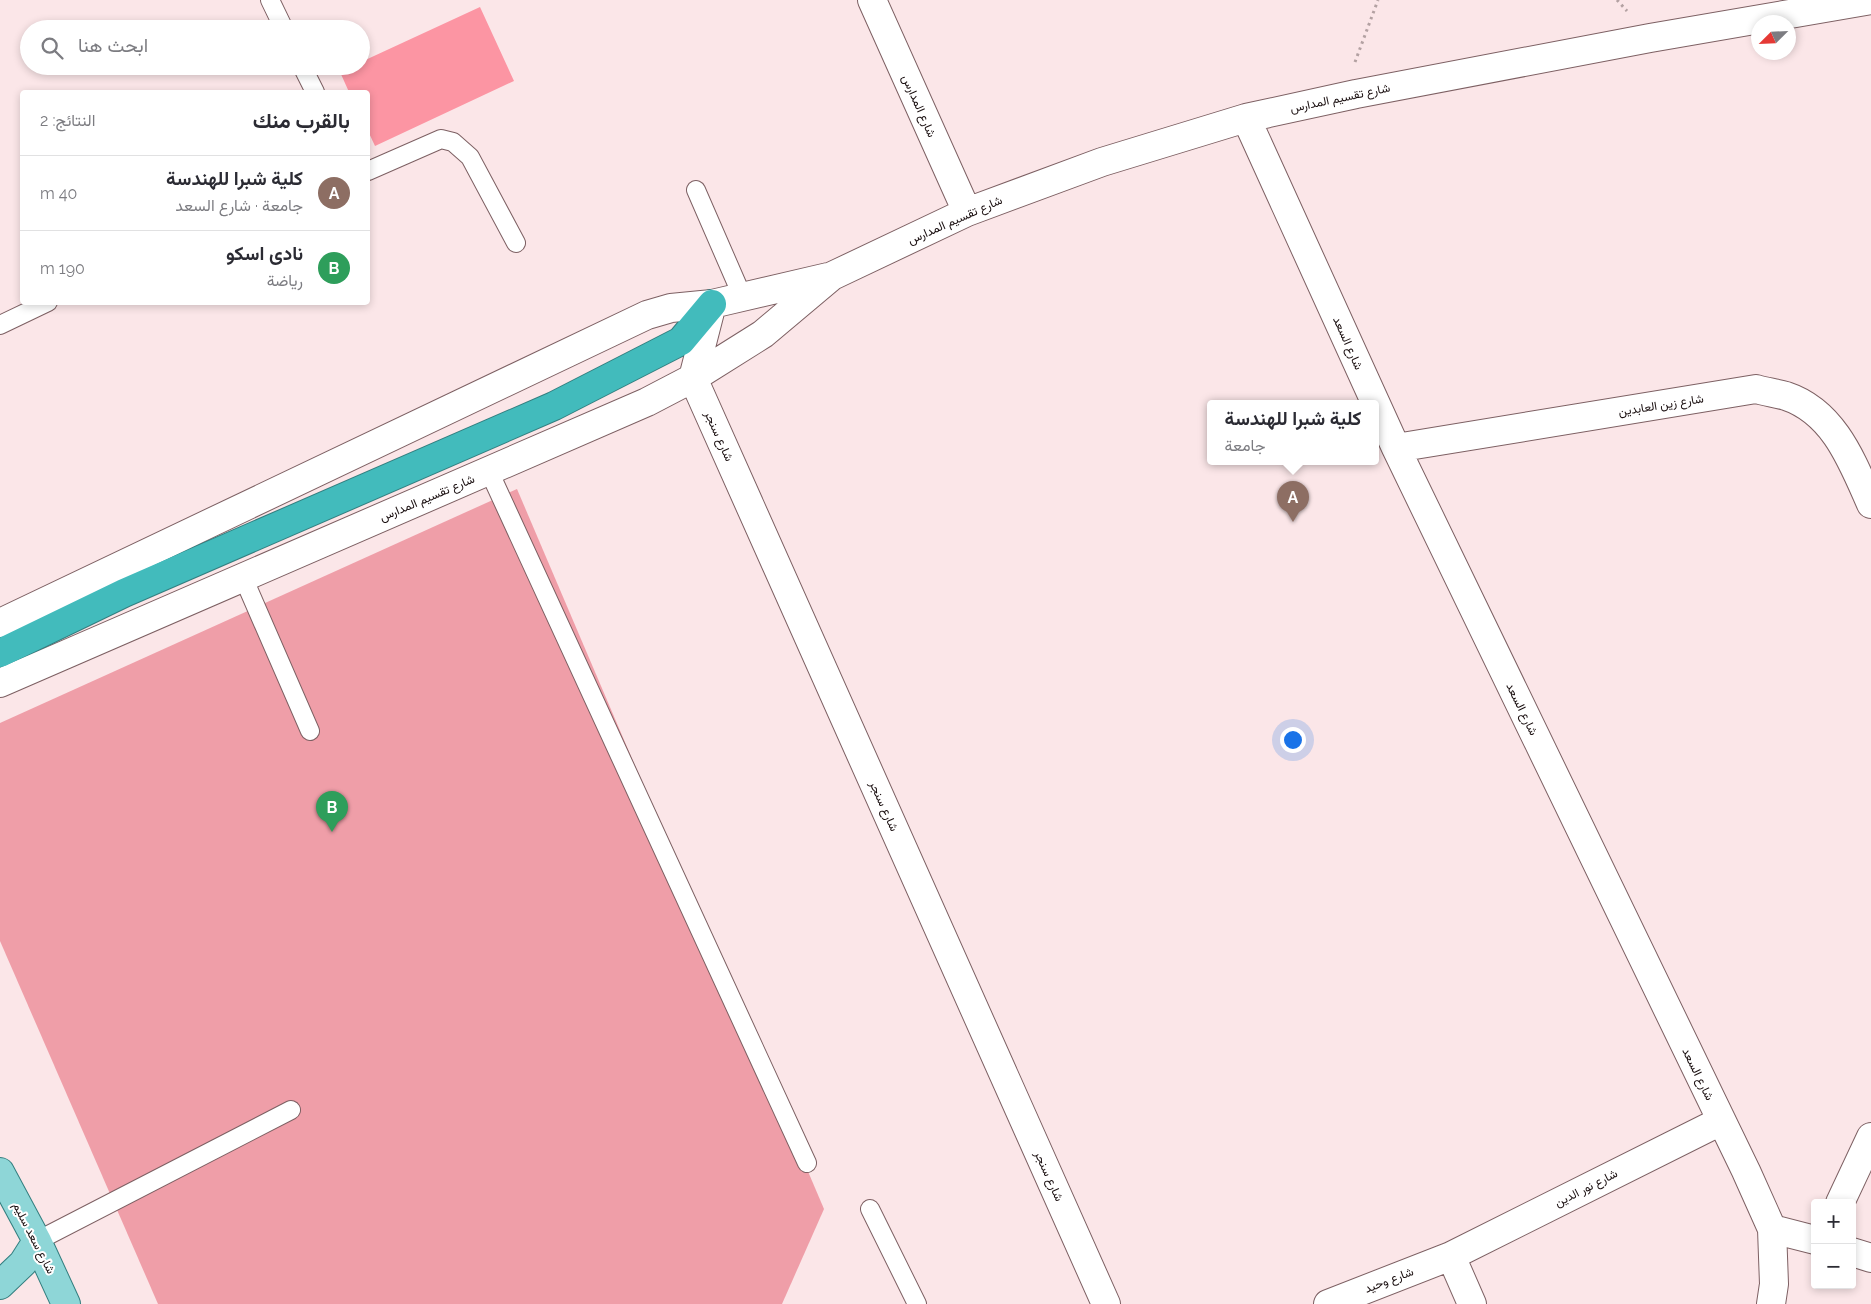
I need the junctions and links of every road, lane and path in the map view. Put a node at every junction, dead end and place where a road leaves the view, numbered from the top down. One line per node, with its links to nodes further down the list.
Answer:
1 (270, 0): 5 (lane)
2 (872, 0): 12 (street, شارع المدارس)
3 (1378, 0): 8 (path)
4 (1871, 0): 8 (street, شارع تقسيم المدارس)
5 (280, 20)
6 (306, 75): 7 (lane)
7 (314, 90)
8 (1342, 98): 9 (street, شارع تقسيم المدارس)
9 (1246, 118): 12 (street, شارع تقسيم المدارس); 20 (street, شارع السعد)
10 (370, 170): 13 (lane)
11 (696, 190): 15 (lane)
12 (967, 212): 14 (street, شارع تقسيم المدارس)
13 (516, 242)
14 (832, 276): 15 (street, شارع تقسيم المدارس); 19 (street, شارع تقسيم المدارس)
15 (743, 298): 16 (street, شارع تقسيم المدارس)
16 (712, 304): 19 (street); 26 (street, شارع تقسيم المدارس); 27 (highway)
17 (42, 305): 18 (lane)
18 (0, 325)
19 (693, 378): 23 (street, شارع تقسيم المدارس); 46 (street, شارع سنجر)
20 (1374, 400)
21 (1379, 411): 22 (street, شارع السعد)
22 (1396, 448): 24 (street, شارع زين العابدين); 31 (street, شارع السعد)
23 (489, 471): 25 (street, شارع تقسيم المدارس); 33 (lane)
24 (1871, 504)
25 (243, 577): 28 (street, شارع تقسيم المدارس); 29 (lane)
26 (0, 623)
27 (0, 653)
28 (0, 682)
29 (310, 731)
30 (291, 1110): 39 (lane)
31 (1721, 1120): 37 (street, شارع السعد); 41 (street, شارع نور الدين)
32 (1871, 1137): 35 (street)
33 (807, 1163)
34 (0, 1172): 39 (main road, شارع سعد سليم)
35 (1842, 1199)
36 (870, 1209): 45 (lane)
37 (1772, 1229): 38 (street); 49 (street, شارع السعد)
38 (1811, 1239)
39 (37, 1241): 43 (main road); 44 (main road, شارع سعد سليم)
40 (1856, 1253): 42 (street)
41 (1451, 1256): 47 (street, شارع وحيد); 48 (street)
42 (1871, 1258)
43 (0, 1285)
44 (66, 1304)
45 (916, 1304)
46 (1106, 1304)
47 (1328, 1304)
48 (1472, 1304)
49 (1771, 1304)

